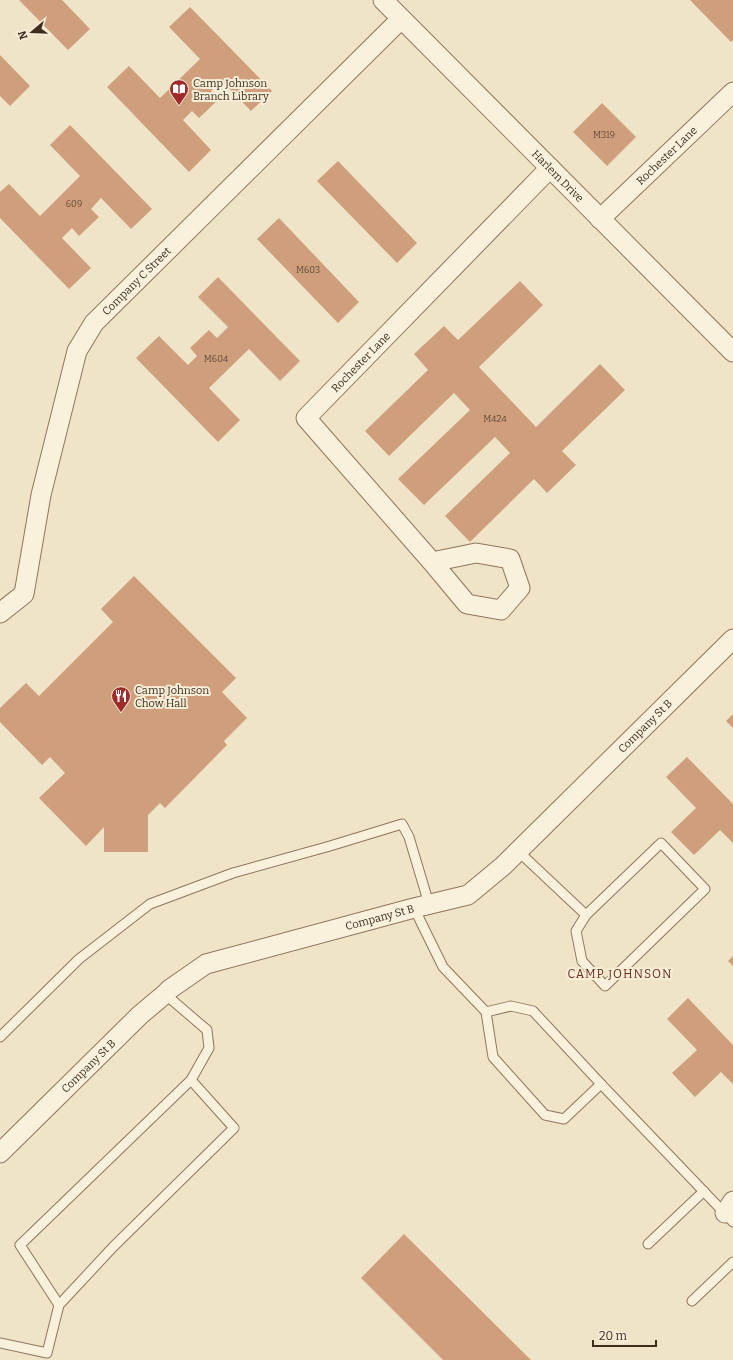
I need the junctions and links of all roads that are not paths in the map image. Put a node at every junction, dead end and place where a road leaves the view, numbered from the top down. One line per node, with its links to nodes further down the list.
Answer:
1 (383, 0): 2 (street, Harlem Drive)
2 (401, 19): 4 (street, Harlem Drive); 8 (street, Company C Street)
3 (733, 92): 5 (street, Rochester Lane)
4 (550, 168): 5 (street, Harlem Drive); 7 (street, Rochester Lane)
5 (600, 219): 6 (street, Harlem Drive)
6 (733, 352)
7 (432, 562)
8 (0, 613)
9 (733, 638): 10 (street, Company St B)
10 (518, 851): 11 (street, Company St B); 12 (lane)
11 (422, 906): 13 (street, Company St B); 14 (lane); 15 (lane)
12 (586, 915): 12 (lane)
13 (166, 994): 16 (lane); 18 (street, Company St B)
14 (486, 1012): 17 (lane); 17 (lane)
15 (0, 1037)
16 (192, 1080): 24 (lane); 24 (lane)
17 (601, 1084): 19 (lane)
18 (0, 1153)
19 (704, 1191): 20 (lane); 21 (lane)
20 (730, 1212)
21 (648, 1244)
22 (733, 1262): 23 (lane)
23 (692, 1301)
24 (59, 1305): 26 (lane)
25 (0, 1343): 26 (lane)
26 (46, 1357)

